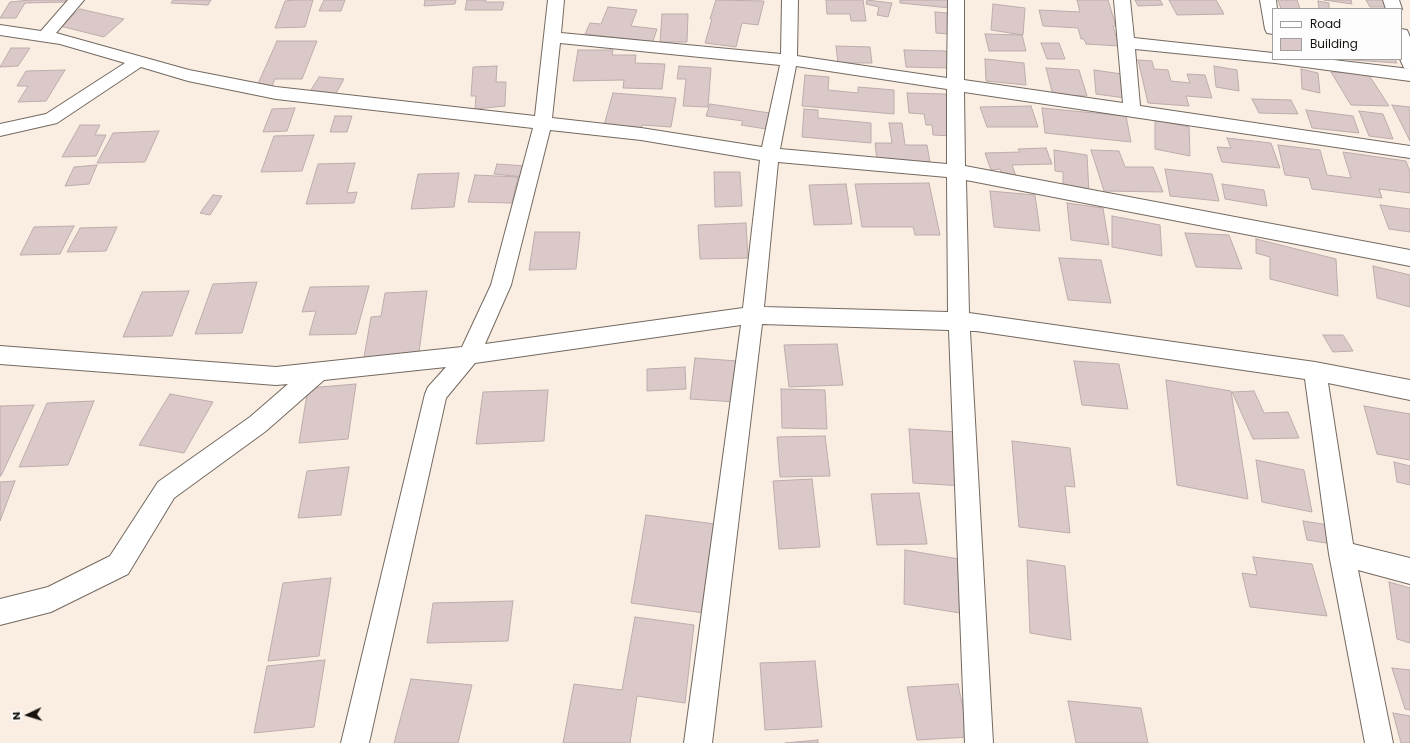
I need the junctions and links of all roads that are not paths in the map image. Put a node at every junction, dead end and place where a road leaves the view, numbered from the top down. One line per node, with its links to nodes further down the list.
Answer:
1 (76, 0): 9 (street)
2 (556, 0): 10 (street)
3 (790, 0): 14 (street)
4 (956, 0): 19 (street)
5 (1122, 0): 12 (street)
6 (1268, 0): 7 (street)
7 (1272, 23)
8 (0, 30): 9 (street)
9 (46, 36): 16 (street)
10 (551, 37): 14 (street); 21 (street)
11 (1402, 37): 17 (street)
12 (1127, 43): 13 (street); 20 (street)
13 (1272, 58)
14 (789, 60): 19 (street); 24 (street)
15 (1289, 60): 18 (street)
16 (139, 61): 21 (street); 22 (street)
17 (1410, 64)
18 (1410, 75)
19 (955, 84): 20 (street); 25 (street)
20 (1132, 111): 23 (street)
21 (543, 123): 24 (street); 30 (street)
22 (0, 130)
23 (1410, 152)
24 (770, 155): 25 (street); 27 (street)
25 (956, 171): 26 (street); 28 (street)
26 (1410, 258)
27 (753, 315): 28 (street); 30 (street); 38 (street)
28 (959, 322): 31 (street); 39 (street)
29 (0, 355): 32 (street)
30 (469, 355): 32 (street); 37 (street)
31 (1315, 371): 33 (street); 34 (street)
32 (318, 372): 36 (street)
33 (1410, 390)
34 (1342, 554): 35 (street); 40 (street)
35 (1410, 572)
36 (0, 612)
37 (355, 743)
38 (698, 743)
39 (979, 743)
40 (1379, 743)

